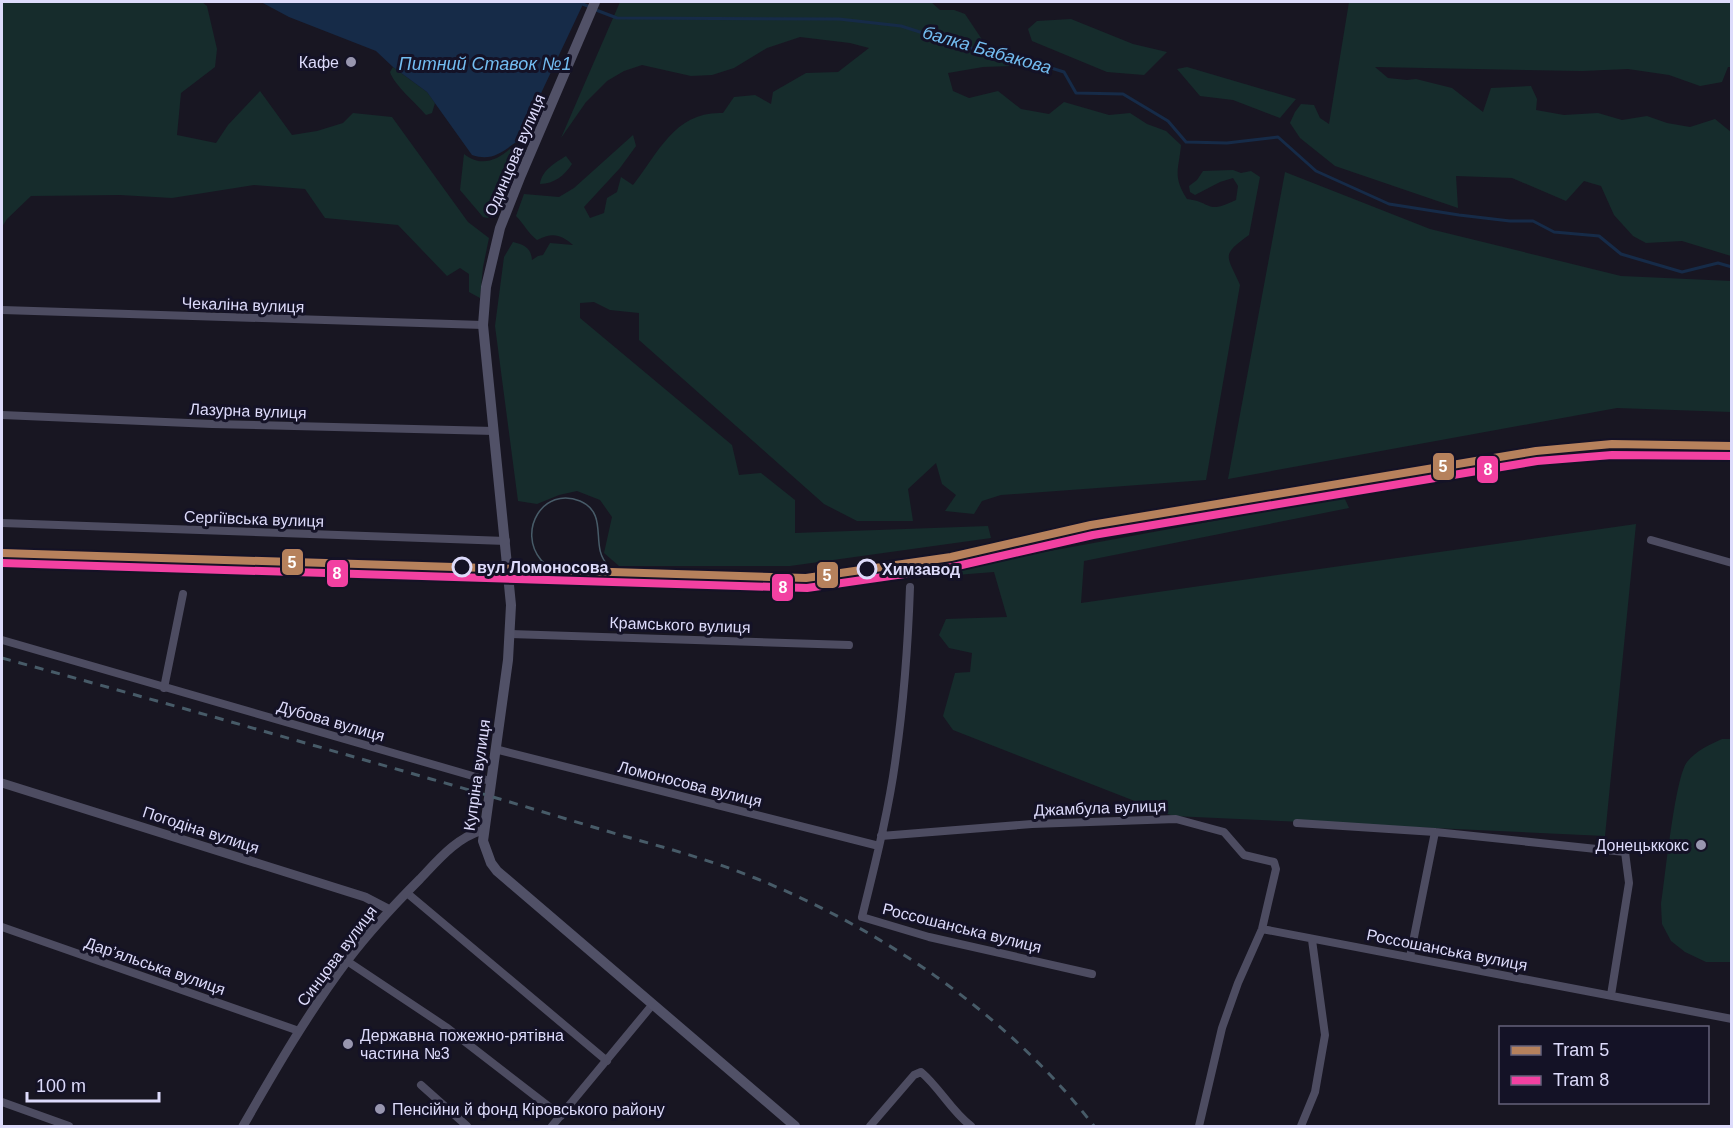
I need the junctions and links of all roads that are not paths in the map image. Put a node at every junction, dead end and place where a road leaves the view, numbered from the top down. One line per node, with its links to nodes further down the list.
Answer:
1 (595, 2): 3 (main road, Одинцова вулиця)
2 (2, 310): 3 (street, Чекаліна вулиця)
3 (483, 325): 5 (main road, Купріна вулиця)
4 (2, 415): 5 (street, Лазурна вулиця)
5 (495, 431): 8 (main road, Купріна вулиця)
6 (2, 523): 8 (street, Сергіївська вулиця)
7 (1651, 540): 9 (street)
8 (506, 541): 12 (main road, Купріна вулиця)
9 (1731, 563)
10 (910, 587): 22 (street)
11 (183, 594): 15 (street)
12 (510, 634): 14 (street, Крамського вулиця); 16 (main road, Купріна вулиця)
13 (2, 640): 15 (street, Дубова вулиця)
14 (849, 645)
15 (164, 688): 17 (street, Дубова вулиця)
16 (495, 749): 17 (main road, Купріна вулиця); 23 (street, Ломоносова вулиця)
17 (490, 781): 20 (main road, Купріна вулиця)
18 (2, 783): 25 (street, Погодіна вулиця)
19 (1298, 823): 21 (street)
20 (483, 830): 24 (street, Синцова вулиця); 33 (main road, Купріна вулиця)
21 (1435, 832): 29 (street); 32 (street)
22 (881, 836): 23 (street); 27 (street, Джамбула вулиця)
23 (879, 846): 31 (street, Россошанська вулиця)
24 (407, 893): 25 (street, Синцова вулиця); 36 (street)
25 (390, 910): 30 (street, Синцова вулиця)
26 (2, 927): 35 (street, Дар’яльська вулиця)
27 (1262, 929): 28 (street, Россошанська вулиця); 47 (street)
28 (1312, 940): 29 (street, Россошанська вулиця); 48 (street)
29 (1410, 957): 32 (street, Россошанська вулиця)
30 (347, 961): 35 (street, Синцова вулиця); 39 (street)
31 (1092, 974)
32 (1611, 995): 34 (street, Россошанська вулиця)
33 (653, 1004): 36 (street); 44 (main road, Купріна вулиця)
34 (1731, 1019)
35 (299, 1031): 41 (street, Синцова вулиця)
36 (607, 1061): 39 (street)
37 (421, 1085): 42 (street)
38 (2, 1102): 40 (street)
39 (561, 1116): 43 (street)
40 (69, 1126)
41 (243, 1126)
42 (467, 1126)
43 (552, 1126)
44 (795, 1126)
45 (870, 1126): 46 (street)
46 (970, 1126)
47 (1200, 1126)
48 (1301, 1126)

